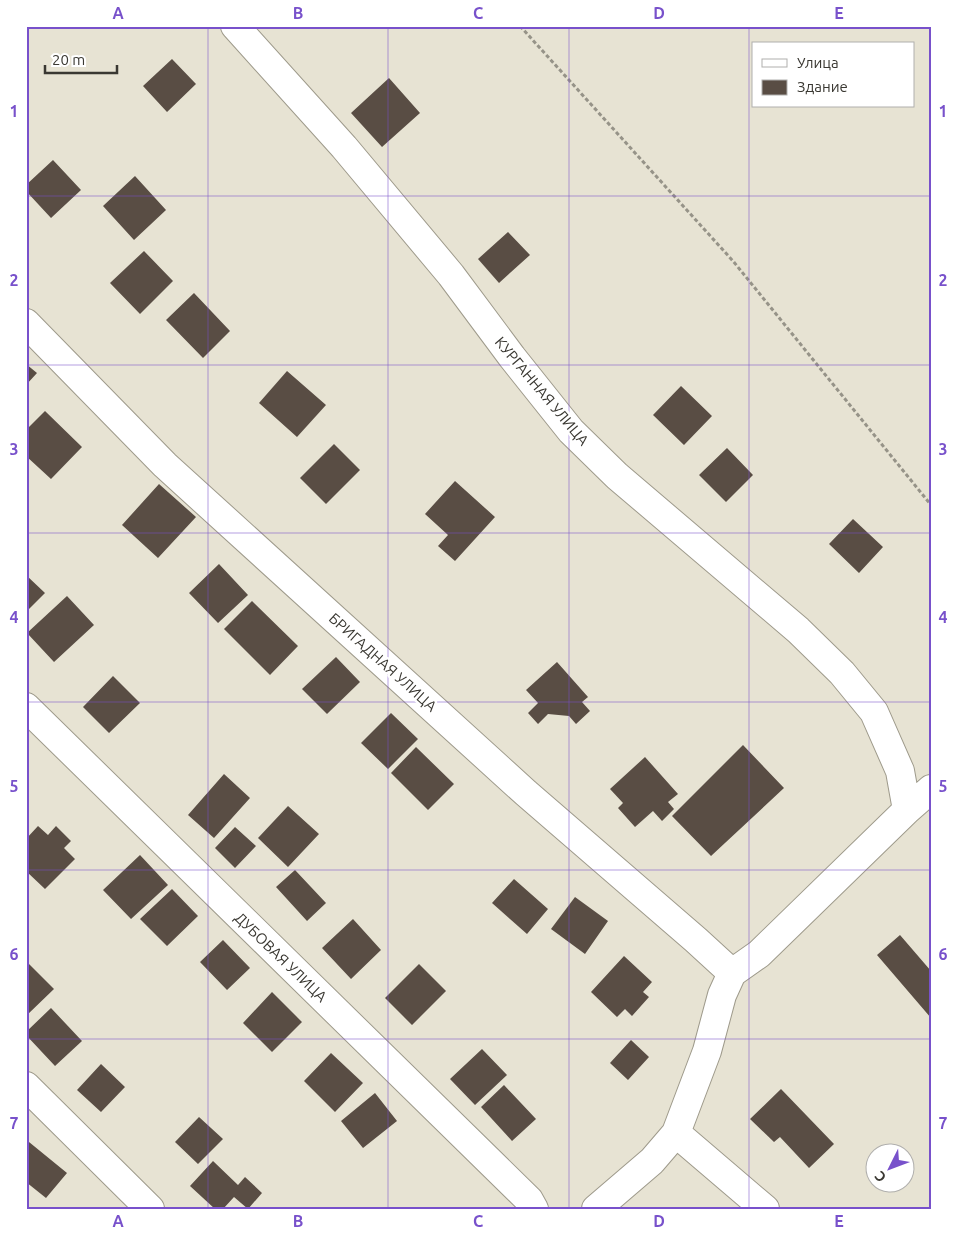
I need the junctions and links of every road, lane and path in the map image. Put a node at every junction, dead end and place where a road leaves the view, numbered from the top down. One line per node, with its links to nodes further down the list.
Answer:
1 (235, 26): 7 (street, КУРГАННАЯ УЛИЦА)
2 (520, 26): 4 (path)
3 (26, 323): 8 (street, БРИГАДНАЯ УЛИЦА)
4 (931, 505)
5 (26, 707): 12 (street, ДУБОВАЯ УЛИЦА)
6 (931, 789): 7 (street)
7 (907, 810): 8 (street)
8 (727, 984): 10 (street)
9 (26, 1086): 11 (street)
10 (676, 1133): 13 (street); 14 (street)
11 (150, 1209)
12 (534, 1209)
13 (596, 1209)
14 (765, 1209)

